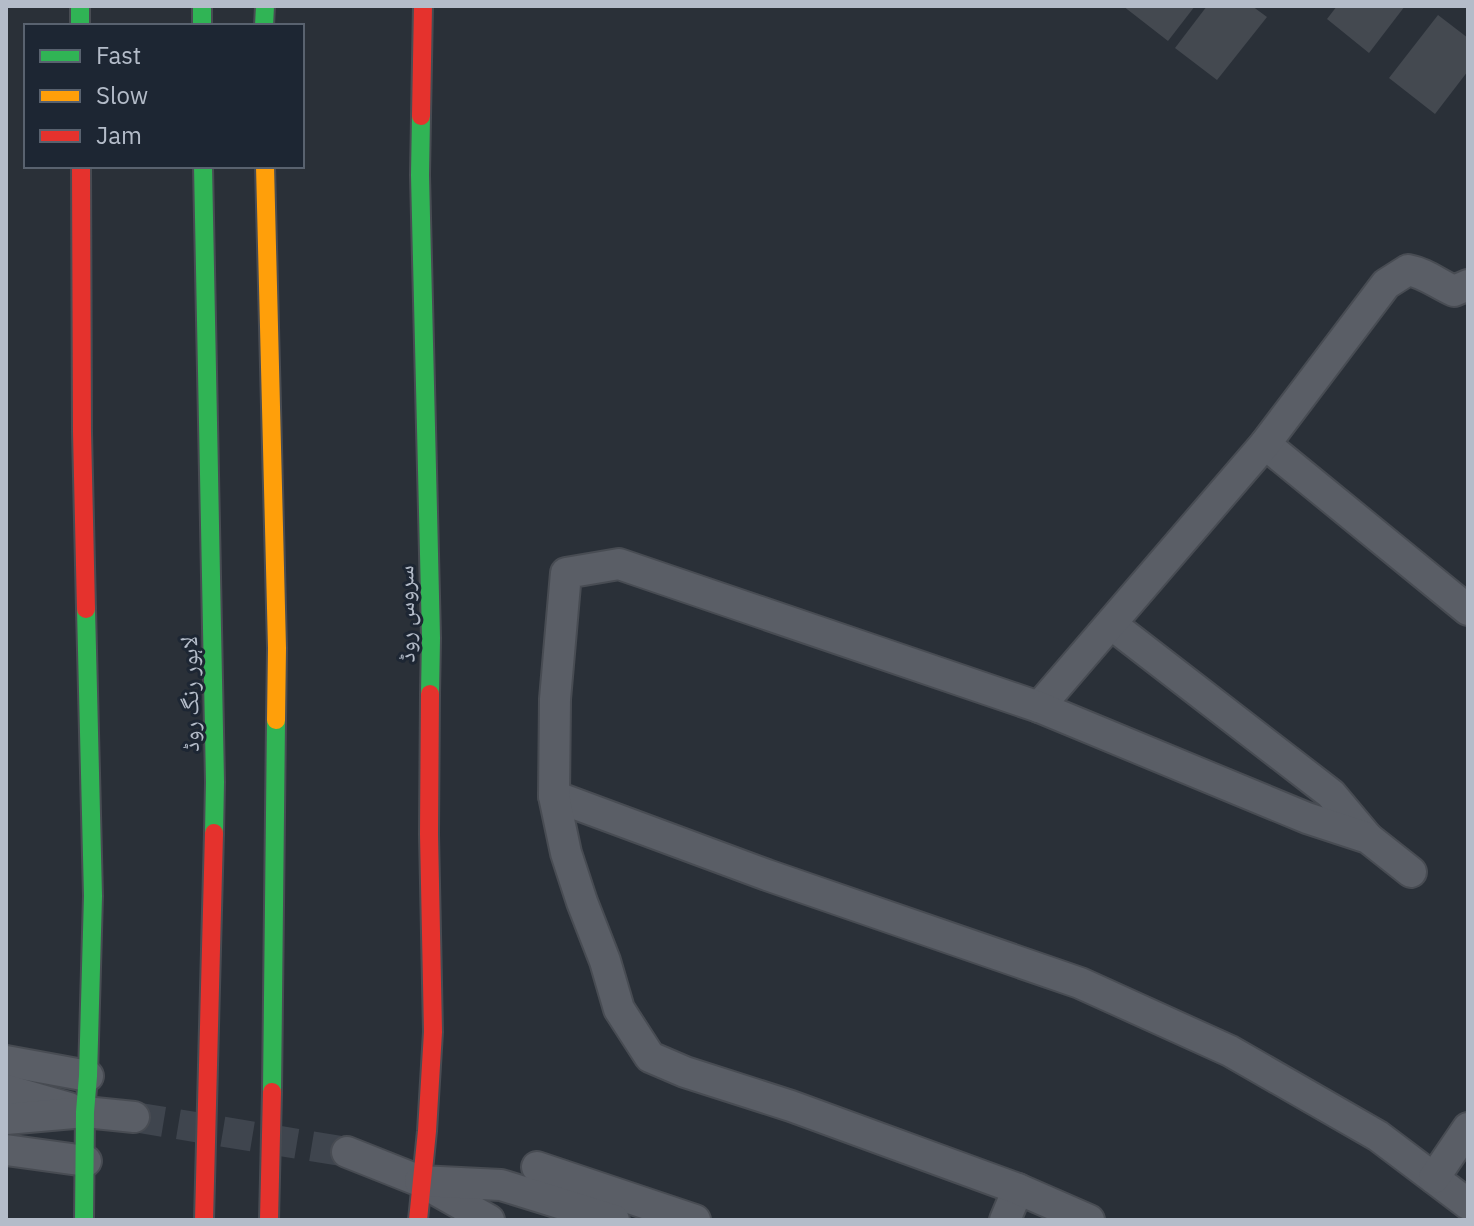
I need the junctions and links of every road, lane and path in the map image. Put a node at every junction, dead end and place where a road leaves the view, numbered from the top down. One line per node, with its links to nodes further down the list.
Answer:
1 (423, 6): 25 (main road, سروس روڈ)
2 (81, 168): 14 (main road)
3 (203, 168): 29 (main road, لاہور رنگ روڈ)
4 (265, 168): 30 (main road)
5 (1468, 285): 6 (street)
6 (1265, 444): 7 (street); 8 (street)
7 (1468, 610)
8 (1111, 624): 9 (street); 11 (street)
9 (1039, 707): 10 (street); 11 (street)
10 (554, 796): 24 (street); 26 (street)
11 (1368, 838): 12 (street)
12 (1411, 872)
13 (6, 1061): 14 (street)
14 (88, 1076): 16 (main road)
15 (6, 1090): 16 (street)
16 (85, 1112): 17 (street); 18 (street); 22 (main road)
17 (134, 1117)
18 (6, 1119)
19 (1468, 1128): 24 (street)
20 (6, 1150): 22 (street)
21 (347, 1152): 25 (street)
22 (86, 1161): 28 (main road)
23 (537, 1167): 34 (street)
24 (1434, 1178): 27 (street)
25 (420, 1181): 31 (main road, سروس روڈ); 32 (street); 33 (street)
26 (1018, 1189): 35 (street); 36 (street)
27 (1468, 1204)
28 (84, 1220)
29 (204, 1220)
30 (269, 1220)
31 (418, 1220)
32 (489, 1220)
33 (614, 1220)
34 (695, 1220)
35 (1005, 1220)
36 (1089, 1220)

